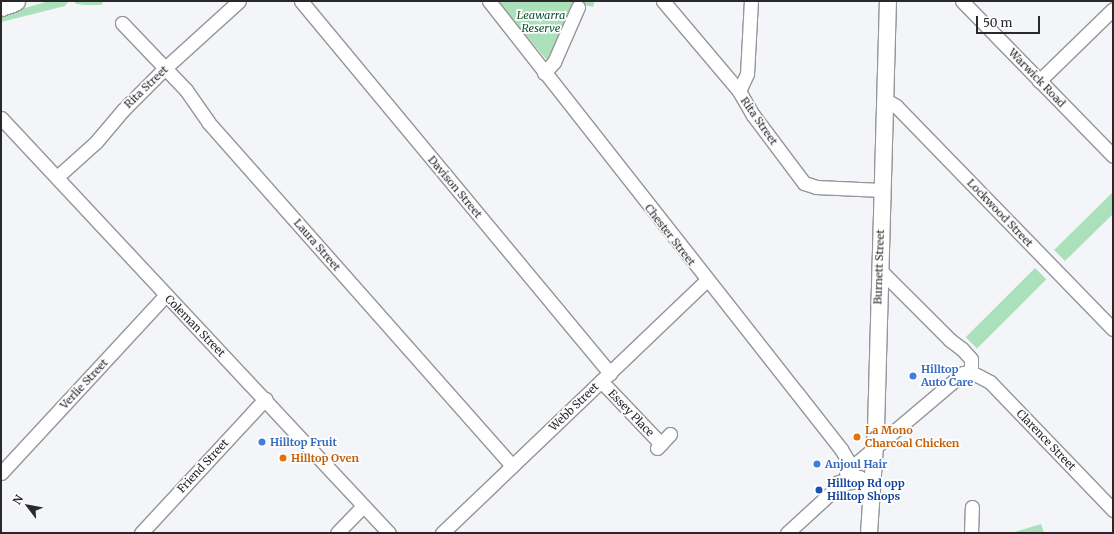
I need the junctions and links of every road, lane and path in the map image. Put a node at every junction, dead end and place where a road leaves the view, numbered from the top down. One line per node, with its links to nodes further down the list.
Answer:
1 (15, 1): 9 (highway)
2 (239, 1): 13 (street, Rita Street)
3 (301, 1): 27 (street, Davison Street)
4 (490, 1): 14 (street, Chester Street)
5 (663, 1): 16 (street, Rita Street)
6 (751, 1): 16 (street)
7 (888, 1): 17 (main road, Burnett Street)
8 (962, 1): 15 (street, Warwick Road)
9 (1, 6)
10 (578, 7): 14 (street)
11 (1113, 9): 15 (street)
12 (122, 24): 13 (street, Laura Street)
13 (164, 69): 20 (street, Rita Street); 31 (street, Laura Street)
14 (544, 73): 23 (street, Chester Street)
15 (1039, 81): 19 (street, Warwick Road)
16 (739, 91): 21 (street, Rita Street)
17 (884, 99): 21 (main road, Burnett Street); 25 (street, Lockwood Street)
18 (1, 118): 20 (street, Coleman Street)
19 (1113, 156)
20 (57, 177): 24 (street, Coleman Street)
21 (882, 190): 22 (main road, Burnett Street)
22 (879, 268): 26 (street); 30 (main road, Burnett Street)
23 (706, 281): 27 (street, Webb Street); 32 (street, Chester Street)
24 (166, 296): 28 (street, Coleman Street); 33 (street, Verlie Street)
25 (1113, 329)
26 (970, 368): 30 (street); 38 (street, Clarence Street)
27 (605, 377): 29 (street, Essey Place); 31 (street, Webb Street)
28 (265, 399): 36 (street, Coleman Street); 39 (street, Friend Street)
29 (670, 434)
30 (874, 450): 32 (street); 34 (street); 35 (main road, Burnett Street)
31 (512, 466): 42 (street, Webb Street)
32 (852, 467): 34 (street)
33 (1, 473)
34 (839, 484): 35 (main road); 43 (street)
35 (871, 492): 44 (main road, Burnett Street)
36 (363, 506): 40 (street); 41 (street, Coleman Street)
37 (972, 507): 45 (street)
38 (1113, 510)
39 (140, 533)
40 (337, 533)
41 (389, 533)
42 (442, 533)
43 (787, 533)
44 (869, 533)
45 (971, 533)

